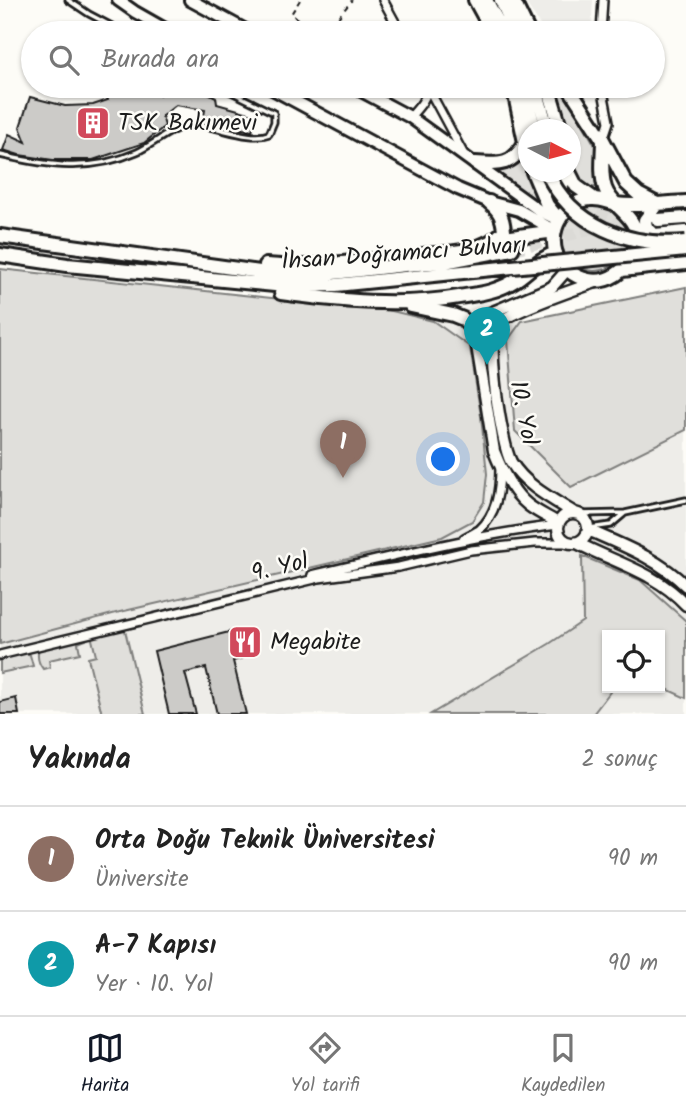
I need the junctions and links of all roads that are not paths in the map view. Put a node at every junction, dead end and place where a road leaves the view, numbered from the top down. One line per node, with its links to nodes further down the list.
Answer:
1 (68, 0): 10 (lane)
2 (118, 0): 11 (main road)
3 (190, 0): 12 (main road)
4 (383, 0): 13 (street)
5 (475, 0): 14 (main road)
6 (486, 0): 15 (main road)
7 (501, 0): 16 (main road)
8 (513, 0): 17 (main road)
9 (603, 0): 18 (street)
10 (102, 21)
11 (151, 21)
12 (229, 21)
13 (394, 21)
14 (486, 21)
15 (497, 21)
16 (511, 21)
17 (524, 21)
18 (602, 21)
19 (243, 98): 37 (lane)
20 (289, 98): 45 (main road)
21 (374, 98): 30 (main road)
22 (425, 98): 30 (street)
23 (433, 98): 38 (street)
24 (516, 98): 31 (main road)
25 (528, 98): 32 (main road)
26 (537, 98): 33 (main road)
27 (552, 98): 34 (main road)
28 (576, 98): 35 (main road)
29 (604, 98): 35 (street)
30 (410, 117): 38 (main road)
31 (521, 119)
32 (537, 119)
33 (540, 119)
34 (558, 119)
35 (603, 140): 47 (main road); 48 (main road)
36 (518, 154): 38 (main road)
37 (0, 156)
38 (470, 160): 51 (main road)
39 (537, 182): 43 (main road)
40 (553, 182): 56 (main road, bridge)
41 (564, 182): 43 (main road)
42 (574, 182): 44 (main road)
43 (539, 186): 51 (main road)
44 (593, 198): 47 (main road); 51 (main road)
45 (489, 202): 51 (main road); 55 (main road)
46 (686, 202): 48 (main road)
47 (615, 204): 48 (main road); 59 (main road)
48 (657, 204): 53 (main road)
49 (686, 218): 50 (main road)
50 (658, 220)
51 (557, 225): 55 (main road); 60 (main road)
52 (686, 232): 53 (main road)
53 (655, 234): 59 (main road)
54 (0, 236): 62 (main road, İhsan Doğramacı Bulvarı)
55 (496, 240): 62 (main road)
56 (686, 242)
57 (512, 249): 62 (main road, İhsan Doğramacı Bulvarı)
58 (686, 250): 66 (main road, İhsan Doğramacı Bulvarı, bridge)
59 (634, 251): 65 (main road)
60 (556, 253): 64 (main road); 68 (main road)
61 (0, 255): 66 (main road, İhsan Doğramacı Bulvarı)
62 (171, 260)
63 (686, 262): 65 (main road)
64 (568, 270): 67 (main road); 69 (street)
65 (622, 270): 67 (main road)
66 (156, 274): 68 (main road)
67 (602, 280): 70 (street)
68 (394, 302): 69 (main road)
69 (475, 333): 71 (street, 10. Yol)
70 (492, 346): 71 (street); 72 (street, 10. Yol)
71 (478, 350): 73 (street, 10. Yol)
72 (495, 378): 73 (street); 76 (street, 10. Yol)
73 (483, 381): 74 (street, 10. Yol)
74 (500, 466): 78 (street, 10. Yol); 80 (street, 9. Yol)
75 (686, 500): 77 (lane)
76 (577, 513): 77 (lane); 78 (street); 79 (street, 10. Yol)
77 (625, 513): 79 (lane)
78 (558, 524): 80 (street, 9. Yol); 81 (street, 10. Yol)
79 (588, 529): 81 (street); 82 (street)
80 (458, 542): 84 (street, 9. Yol)
81 (574, 543): 83 (street, 10. Yol); 84 (street, 9. Yol)
82 (686, 586)
83 (686, 605)
84 (0, 652)

